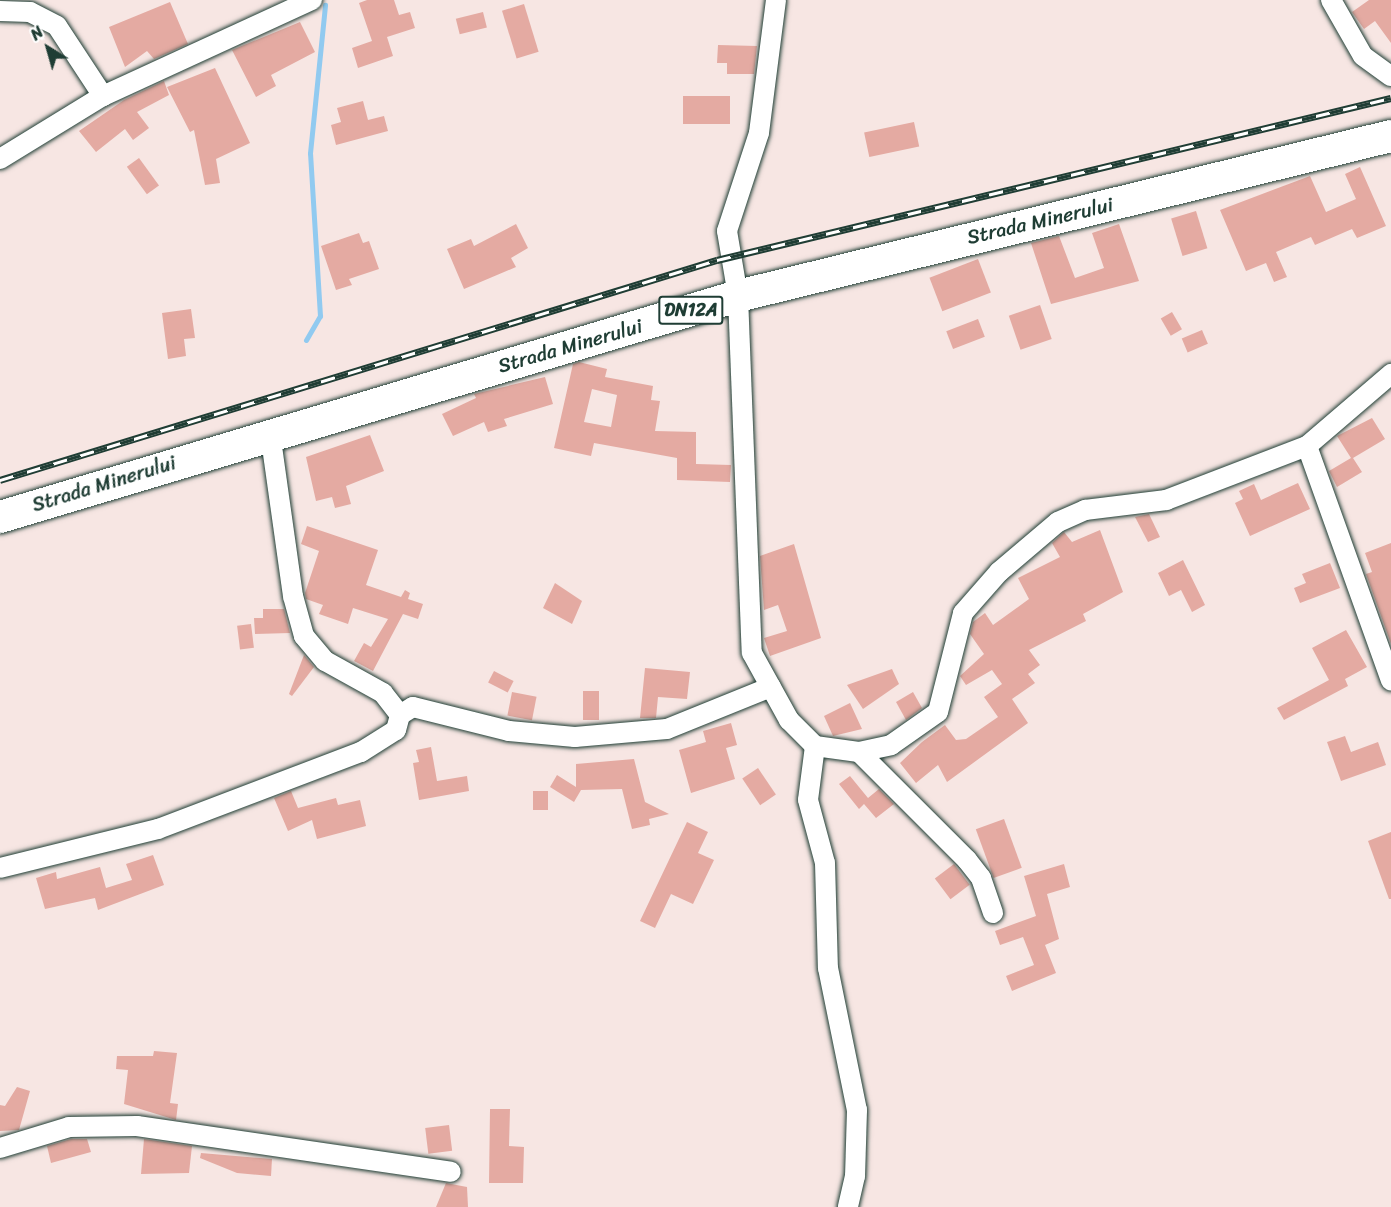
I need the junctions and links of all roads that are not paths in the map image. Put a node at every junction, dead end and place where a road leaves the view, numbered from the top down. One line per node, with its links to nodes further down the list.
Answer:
1 (312, 0): 6 (street)
2 (776, 0): 9 (street)
3 (1331, 0): 5 (street)
4 (0, 11): 6 (street)
5 (1391, 76)
6 (103, 96): 8 (street)
7 (1391, 136): 9 (main road, Strada Minerului / DN12A)
8 (0, 159)
9 (738, 296): 11 (main road, Strada Minerului / DN12A); 15 (street)
10 (1391, 374): 12 (street)
11 (270, 432): 13 (main road, Strada Minerului / DN12A); 16 (street)
12 (1307, 447): 14 (street); 18 (street)
13 (0, 517)
14 (1391, 680)
15 (771, 687): 16 (street); 17 (street)
16 (400, 715): 19 (street)
17 (814, 746): 18 (street); 23 (street)
18 (859, 752): 20 (street)
19 (0, 868)
20 (993, 913)
21 (0, 1148): 22 (street)
22 (451, 1172)
23 (848, 1207)

